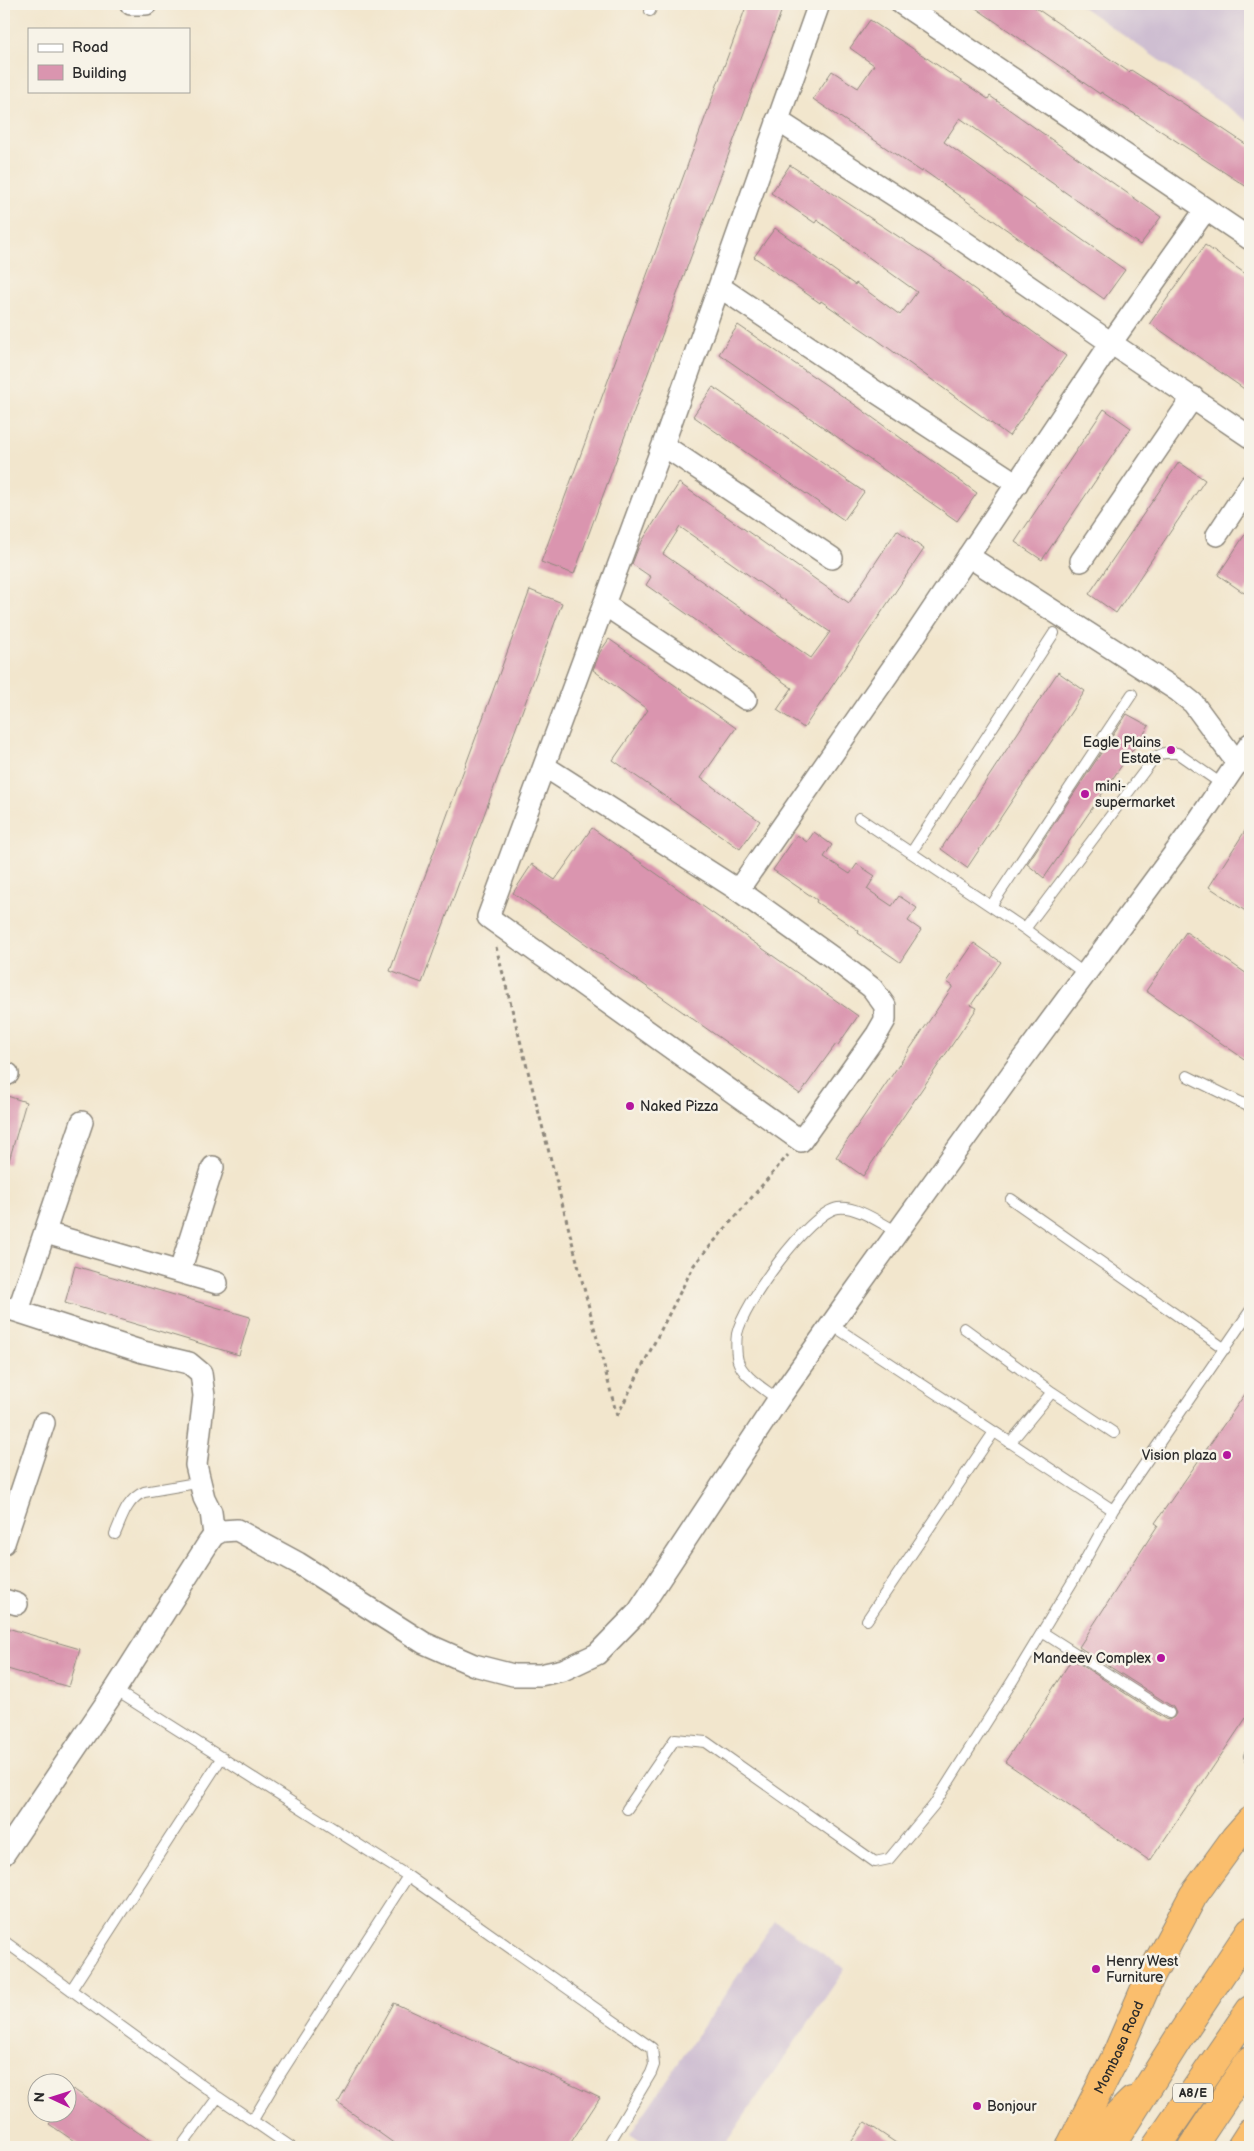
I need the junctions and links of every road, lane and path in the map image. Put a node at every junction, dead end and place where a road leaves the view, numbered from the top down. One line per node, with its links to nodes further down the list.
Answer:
1 (131, 4): 2 (street)
2 (146, 4)
3 (819, 4): 5 (street)
4 (902, 4): 6 (street)
5 (777, 120): 8 (street); 9 (street)
6 (1206, 209): 7 (street); 9 (street)
7 (1250, 239)
8 (720, 287): 12 (street); 13 (street)
9 (1111, 343): 10 (street); 13 (street)
10 (1193, 398): 11 (street); 18 (street)
11 (1250, 436)
12 (663, 446): 17 (street); 19 (street)
13 (1017, 484): 16 (street)
14 (1250, 485): 15 (street)
15 (1217, 535)
16 (968, 556): 24 (street); 29 (street)
17 (832, 558)
18 (1082, 561)
19 (605, 606): 22 (street); 25 (street)
20 (1054, 634): 28 (lane)
21 (1132, 694): 30 (lane)
22 (746, 699)
23 (1250, 744): 24 (street)
24 (1238, 764): 26 (street)
25 (544, 766): 29 (street); 31 (street)
26 (1223, 785): 32 (lane); 33 (street)
27 (859, 818): 28 (lane)
28 (911, 853): 30 (lane)
29 (738, 890): 37 (street)
30 (991, 906): 32 (lane)
31 (488, 916): 37 (street); 37 (path)
32 (1024, 929): 33 (lane)
33 (1085, 974): 40 (street)
34 (1187, 1076): 35 (lane)
35 (1250, 1107)
36 (82, 1122): 41 (street)
37 (801, 1140)
38 (213, 1167): 42 (street)
39 (1011, 1199): 48 (lane)
40 (898, 1232): 46 (street); 50 (lane)
41 (46, 1233): 42 (street); 44 (street)
42 (180, 1271): 43 (street)
43 (217, 1283)
44 (11, 1309): 55 (street)
45 (1250, 1312): 48 (lane)
46 (832, 1325): 50 (street); 52 (lane)
47 (964, 1328): 49 (lane)
48 (1225, 1349): 56 (lane)
49 (1052, 1392): 53 (lane); 54 (lane)
50 (778, 1400): 58 (street)
51 (44, 1423): 59 (street)
52 (994, 1432): 54 (lane); 60 (lane)
53 (1114, 1433)
54 (1010, 1443): 56 (lane)
55 (202, 1482): 57 (lane); 58 (street)
56 (1113, 1510): 61 (lane)
57 (115, 1534)
58 (214, 1535): 62 (street)
59 (4, 1543)
60 (867, 1620)
61 (1042, 1632): 63 (lane); 65 (lane)
62 (115, 1690): 64 (lane); 67 (street)
63 (1169, 1713)
64 (222, 1757): 68 (lane); 71 (lane)
65 (627, 1809)
66 (1250, 1822): 81 (highway, Mombasa Road)
67 (4, 1854)
68 (408, 1876): 76 (lane); 80 (lane)
69 (1250, 1931): 74 (highway)
70 (4, 1941): 71 (lane)
71 (71, 1990): 75 (lane)
72 (1250, 2010): 83 (highway, A8/E)
73 (1250, 2060): 84 (highway, A8/E)
74 (1150, 2084): 81 (highway); 82 (highway)
75 (218, 2098): 76 (lane); 78 (lane)
76 (253, 2120): 79 (lane)
77 (1250, 2133): 85 (highway)
78 (181, 2147)
79 (291, 2147)
80 (607, 2147)
81 (1070, 2147)
82 (1110, 2147)
83 (1156, 2147)
84 (1192, 2147)
85 (1241, 2147)

